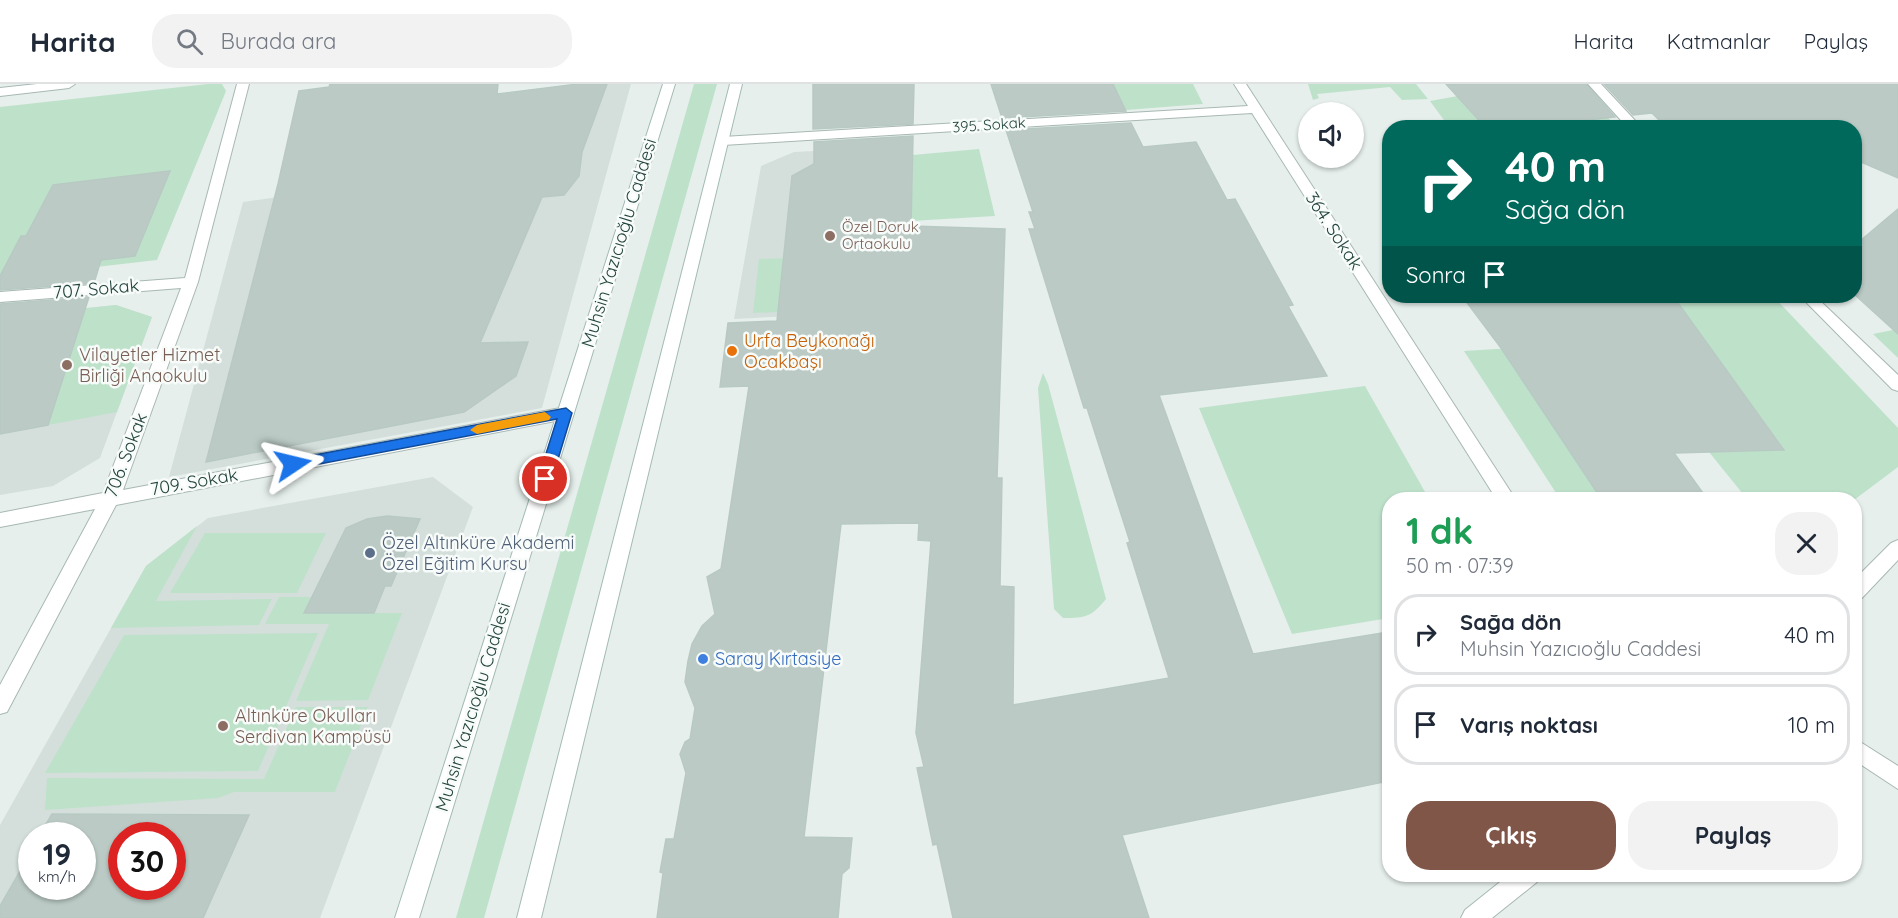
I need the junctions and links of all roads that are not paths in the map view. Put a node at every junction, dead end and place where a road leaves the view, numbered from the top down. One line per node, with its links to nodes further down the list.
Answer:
1 (69, 84): 7 (street)
2 (243, 84): 11 (street, 706. Sokak)
3 (669, 84): 15 (street, Muhsin Yazıcıoğlu Caddesi)
4 (736, 84): 10 (street)
5 (1240, 84): 8 (street, 364. Sokak)
6 (1594, 84): 9 (street)
7 (0, 92)
8 (1255, 109): 10 (street, 395. Sokak); 16 (street, 364. Sokak)
9 (1628, 120)
10 (723, 141): 27 (street)
11 (192, 282): 12 (street, 707. Sokak); 17 (street, 706. Sokak)
12 (0, 297)
13 (1814, 303): 14 (street)
14 (1898, 385)
15 (566, 413): 17 (street, 709. Sokak); 26 (street, Muhsin Yazıcıoğlu Caddesi)
16 (1502, 492)
17 (111, 497): 18 (street, 709. Sokak); 21 (street, 706. Sokak)
18 (0, 520)
19 (1898, 548): 20 (street)
20 (1862, 585)
21 (0, 705)
22 (1862, 754): 23 (street)
23 (1898, 779)
24 (1520, 882): 25 (street)
25 (1480, 916)
26 (407, 918)
27 (529, 918)

